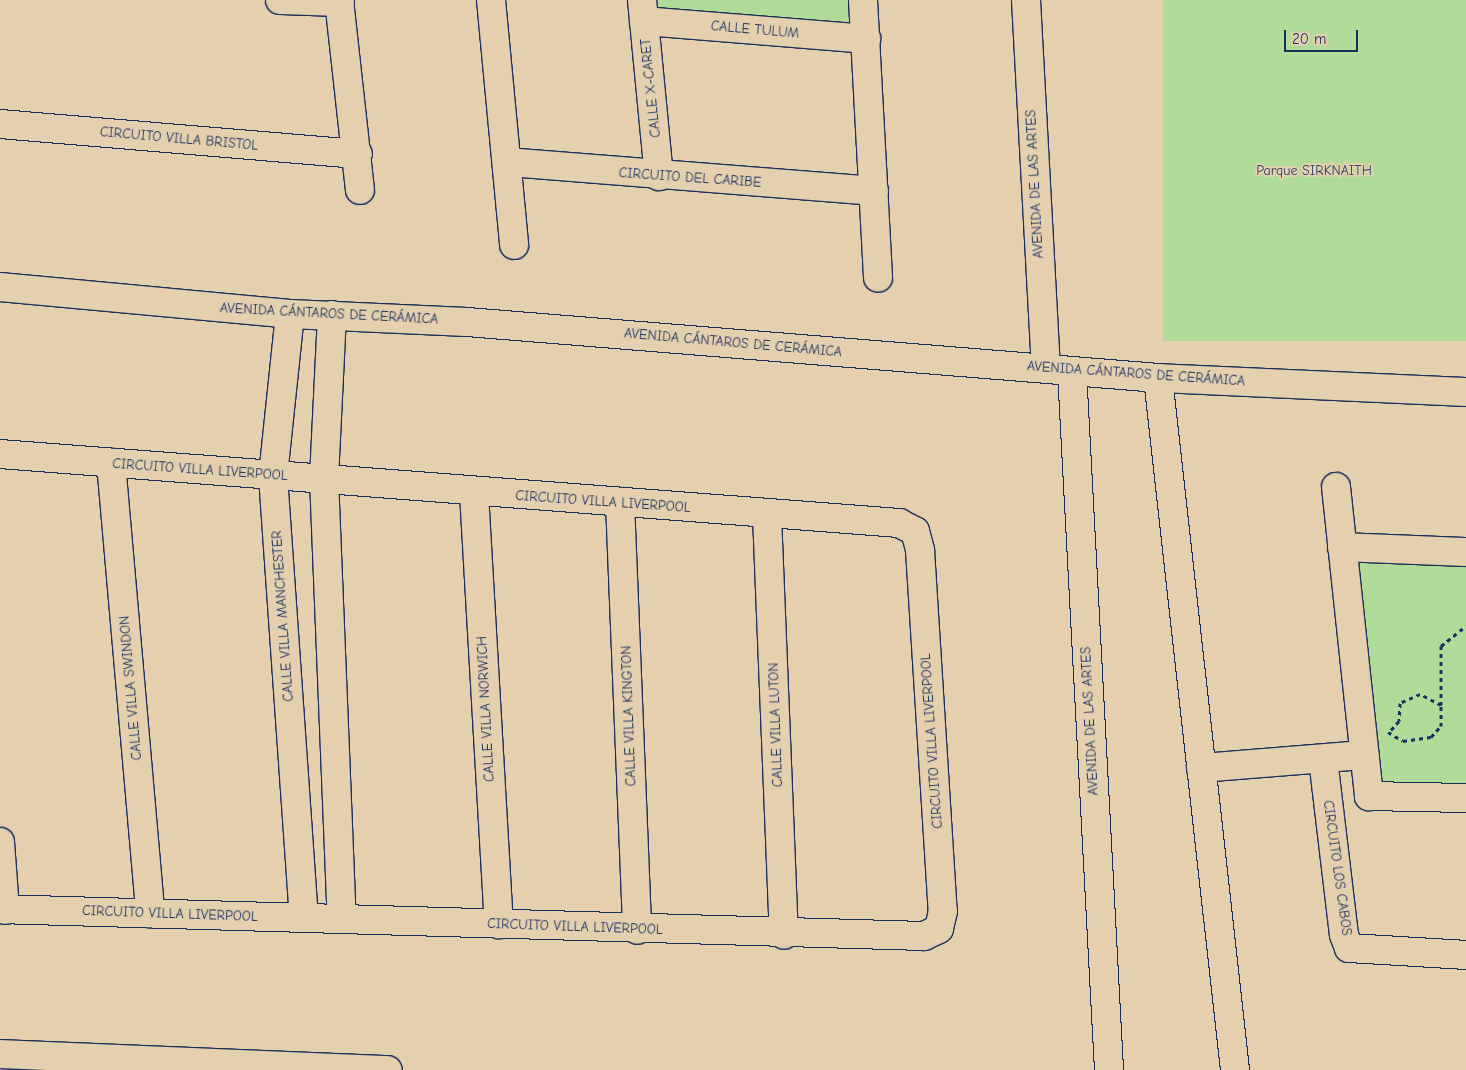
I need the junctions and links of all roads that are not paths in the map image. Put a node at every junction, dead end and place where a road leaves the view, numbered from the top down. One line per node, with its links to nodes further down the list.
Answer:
1 (280, 0): 5 (street)
2 (491, 0): 10 (street)
3 (863, 0): 7 (street)
4 (1026, 0): 19 (street, AVENIDA DE LAS ARTES)
5 (339, 1): 9 (street)
6 (643, 10): 7 (street, CALLE TULUM); 11 (street, CALLE X-CARET)
7 (866, 39): 13 (street)
8 (0, 124): 9 (street, CIRCUITO VILLA BRISTOL)
9 (358, 154): 12 (street)
10 (507, 162): 11 (street, CIRCUITO DEL CARIBE); 14 (street)
11 (659, 176): 13 (street, CIRCUITO DEL CARIBE)
12 (360, 190)
13 (874, 191): 15 (street)
14 (514, 245)
15 (878, 278)
16 (0, 286): 17 (street, AVENIDA CÁNTAROS DE CERÁMICA)
17 (290, 314): 18 (street, AVENIDA CÁNTAROS DE CERÁMICA); 24 (street, CALLE VILLA MANCHESTER)
18 (332, 315): 19 (street, AVENIDA CÁNTAROS DE CERÁMICA); 25 (street)
19 (1059, 370): 20 (street, AVENIDA CÁNTAROS DE CERÁMICA); 47 (street, AVENIDA DE LAS ARTES)
20 (1158, 378): 21 (street, AVENIDA CÁNTAROS DE CERÁMICA); 34 (street)
21 (1466, 392)
22 (0, 454): 23 (street, CIRCUITO VILLA LIVERPOOL)
23 (111, 463): 24 (street, CIRCUITO VILLA LIVERPOOL); 38 (street, CALLE VILLA SWINDON)
24 (273, 476): 25 (street, CIRCUITO VILLA LIVERPOOL); 39 (street, CALLE VILLA MANCHESTER)
25 (324, 478): 27 (street, CIRCUITO VILLA LIVERPOOL); 40 (street)
26 (1336, 487): 30 (street)
27 (474, 493): 28 (street, CIRCUITO VILLA LIVERPOOL); 41 (street, CALLE VILLA NORWICH)
28 (620, 502): 29 (street, CIRCUITO VILLA LIVERPOOL); 42 (street, CALLE VILLA KINGTON)
29 (767, 515): 43 (street, CALLE VILLA LUTON); 43 (street, CIRCUITO VILLA LIVERPOOL)
30 (1342, 547): 31 (street); 32 (street)
31 (1466, 552)
32 (1364, 750): 33 (street); 35 (street)
33 (1323, 760): 34 (street); 44 (street, CIRCUITO LOS CABOS)
34 (1201, 768): 48 (street)
35 (1466, 798)
36 (0, 842): 37 (street)
37 (3, 909): 38 (street, CIRCUITO VILLA LIVERPOOL)
38 (150, 913): 39 (street, CIRCUITO VILLA LIVERPOOL)
39 (304, 918): 40 (street, CIRCUITO VILLA LIVERPOOL)
40 (342, 918): 41 (street, CIRCUITO VILLA LIVERPOOL)
41 (499, 924): 42 (street, CIRCUITO VILLA LIVERPOOL)
42 (637, 930): 43 (street, CIRCUITO VILLA LIVERPOOL)
43 (784, 935)
44 (1466, 955)
45 (0, 1054): 46 (street)
46 (388, 1070)
47 (1109, 1070)
48 (1235, 1070)

